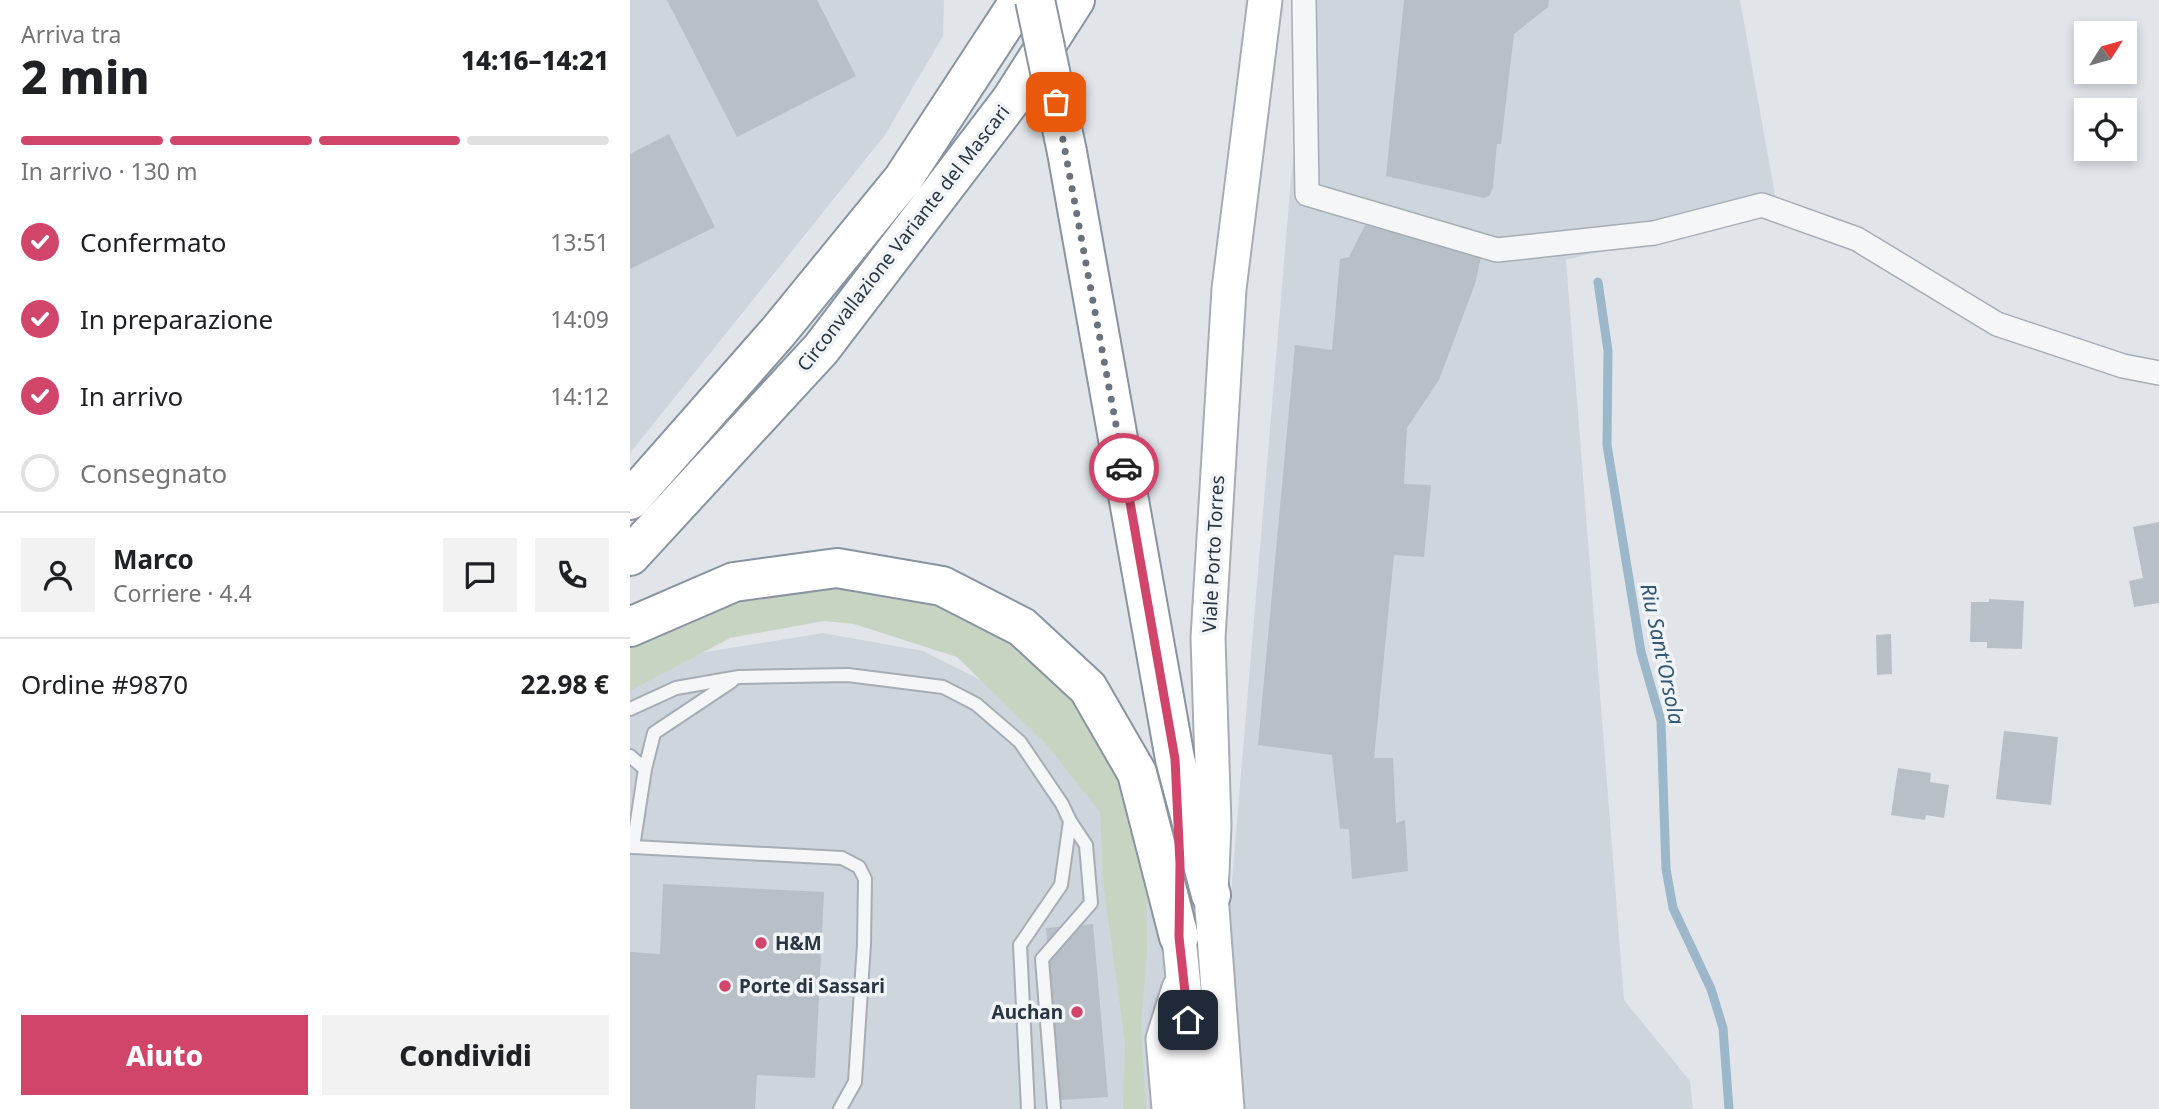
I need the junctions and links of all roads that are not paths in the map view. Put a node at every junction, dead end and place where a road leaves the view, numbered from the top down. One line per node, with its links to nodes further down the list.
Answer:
1 (1020, 0): 7 (highway, Circonvallazione Variante del Mascari)
2 (1035, 0): 13 (highway, bridge)
3 (1075, 0): 8 (highway, Circonvallazione Variante del Mascari)
4 (1265, 0): 16 (main road, Viale Porto Torres)
5 (1304, 0): 6 (street)
6 (2159, 373)
7 (630, 500)
8 (630, 556)
9 (630, 627): 17 (highway)
10 (739, 677): 11 (lane); 14 (lane); 15 (lane)
11 (630, 709)
12 (630, 756): 14 (lane)
13 (1175, 759): 16 (highway); 17 (highway)
14 (645, 769): 19 (lane)
15 (1070, 821): 20 (lane); 21 (lane)
16 (1211, 895): 24 (main road, Viale Porto Torres)
17 (1179, 937): 18 (main road)
18 (1183, 976): 22 (main road); 23 (main road)
19 (840, 1109)
20 (1028, 1109)
21 (1054, 1109)
22 (1169, 1109)
23 (1196, 1109)
24 (1227, 1109)

